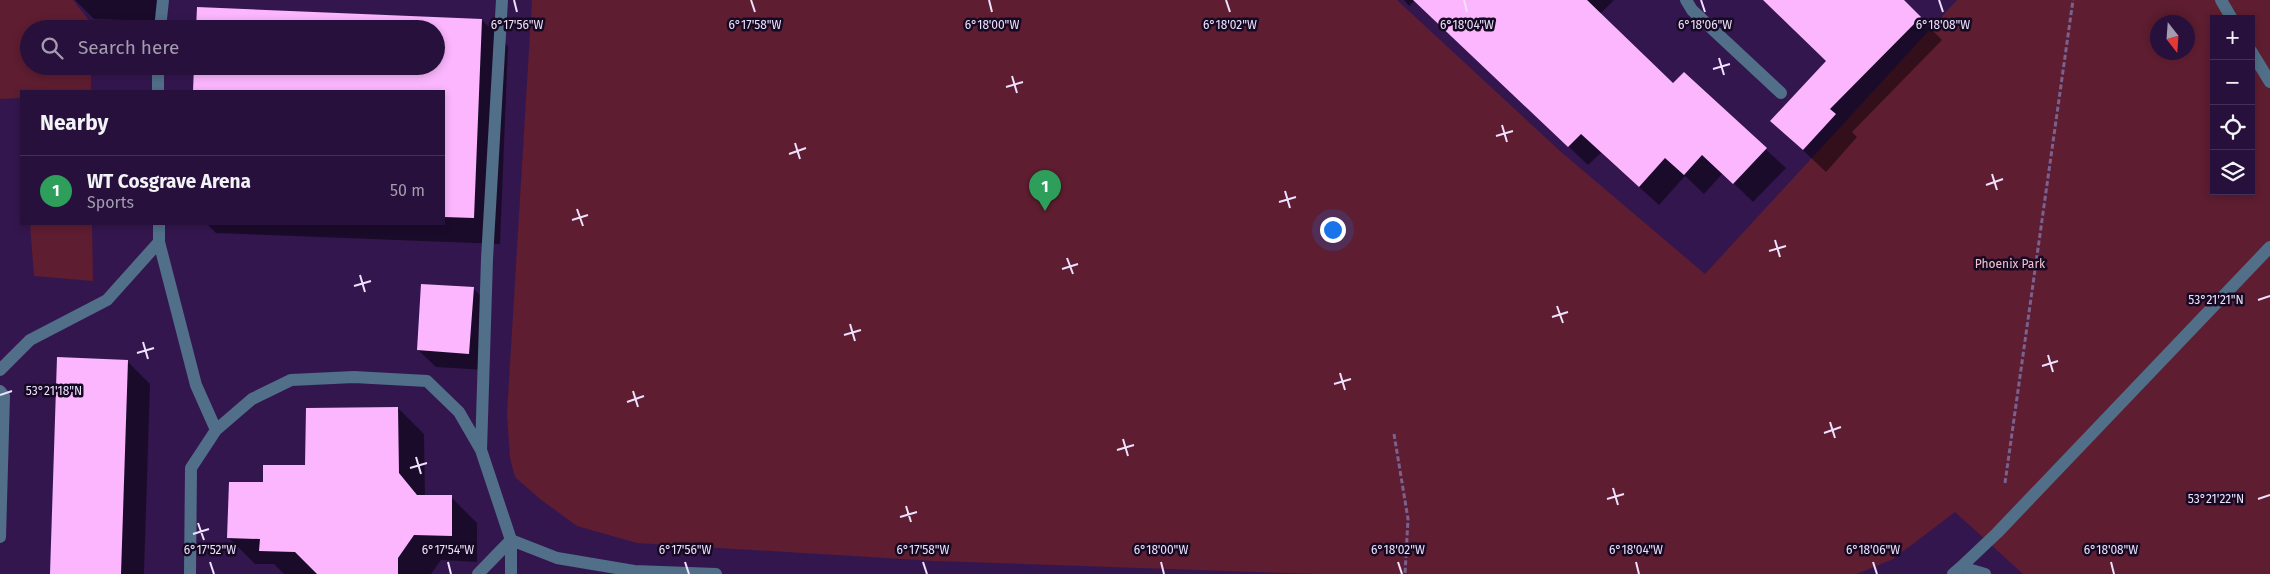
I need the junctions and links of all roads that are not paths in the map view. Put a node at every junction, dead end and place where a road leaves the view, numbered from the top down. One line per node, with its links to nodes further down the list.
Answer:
1 (163, 0): 6 (street)
2 (502, 0): 18 (street)
3 (1686, 0): 11 (street)
4 (2221, 0): 5 (street)
5 (2230, 15)
6 (161, 20)
7 (2255, 58): 9 (street)
8 (158, 75): 10 (street)
9 (2270, 82)
10 (158, 90)
11 (1781, 93)
12 (158, 225): 13 (street)
13 (159, 242): 15 (street); 17 (street)
14 (2270, 247): 21 (street)
15 (0, 370)
16 (0, 390): 19 (street)
17 (216, 430): 18 (street); 22 (street)
18 (481, 450): 20 (street)
19 (0, 537)
20 (512, 540): 23 (street); 24 (street); 25 (street)
21 (1957, 570): 26 (street)
22 (190, 574)
23 (478, 574)
24 (512, 574)
25 (716, 574)
26 (1985, 574)

